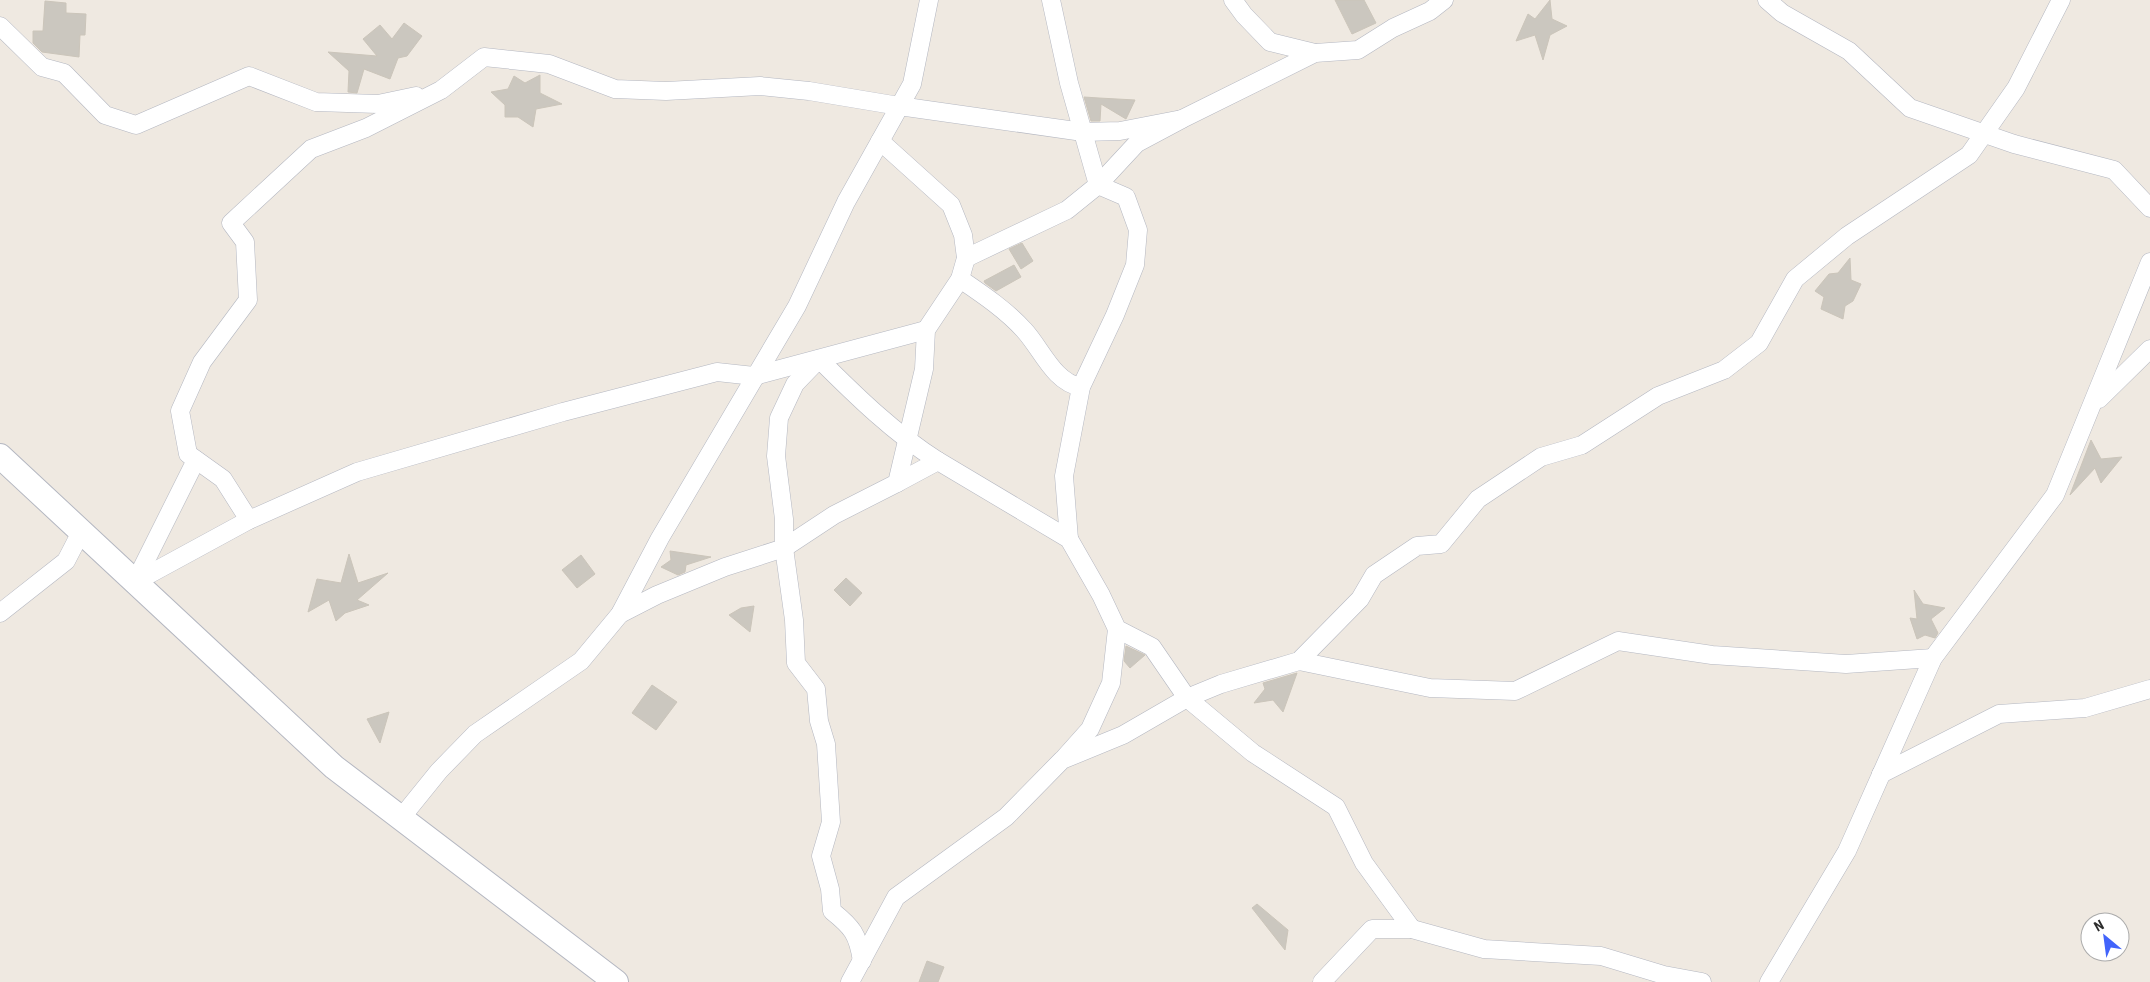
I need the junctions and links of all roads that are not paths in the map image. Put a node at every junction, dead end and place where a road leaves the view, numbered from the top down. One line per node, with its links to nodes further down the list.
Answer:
1 (929, 0): 10 (street)
2 (1052, 0): 12 (street)
3 (1233, 0): 8 (street)
4 (1444, 0): 8 (street)
5 (1767, 0): 13 (street)
6 (2061, 0): 13 (street)
7 (0, 26): 9 (street)
8 (1315, 53): 11 (street)
9 (441, 90): 10 (street); 28 (street)
10 (899, 106): 12 (street); 14 (street)
11 (1182, 119): 12 (street); 15 (street)
12 (1083, 132): 15 (street)
13 (1986, 132): 16 (street); 40 (street)
14 (880, 141): 17 (street); 23 (street)
15 (1098, 185): 17 (street); 24 (street)
16 (2150, 208)
17 (966, 258): 19 (street)
18 (2150, 262): 25 (street)
19 (960, 279): 20 (street); 24 (street)
20 (926, 330): 22 (street); 26 (street)
21 (2150, 349): 25 (street)
22 (819, 359): 23 (street); 26 (street); 34 (street)
23 (754, 376): 31 (street); 37 (street)
24 (1081, 387): 33 (street)
25 (2092, 406): 39 (street)
26 (906, 441): 29 (street); 30 (street)
27 (0, 456): 32 (main road)
28 (196, 460): 31 (street); 35 (street)
29 (938, 461): 30 (street); 33 (street)
30 (897, 483): 34 (street)
31 (249, 520): 35 (street)
32 (81, 532): 35 (main road); 36 (street)
33 (1069, 539): 38 (street)
34 (784, 548): 37 (street); 47 (street)
35 (136, 582): 45 (main road)
36 (0, 613)
37 (620, 614): 45 (street)
38 (1117, 629): 42 (street); 43 (street)
39 (1933, 658): 40 (street); 44 (street)
40 (1299, 661): 42 (street)
41 (2150, 689): 44 (street)
42 (1186, 698): 43 (street); 46 (street)
43 (1062, 760): 47 (street)
44 (1881, 774): 52 (street)
45 (400, 818): 48 (main road)
46 (1412, 929): 50 (street); 51 (street)
47 (862, 961): 49 (street)
48 (610, 979)
49 (850, 982)
50 (1322, 982)
51 (1702, 982)
52 (1770, 982)

